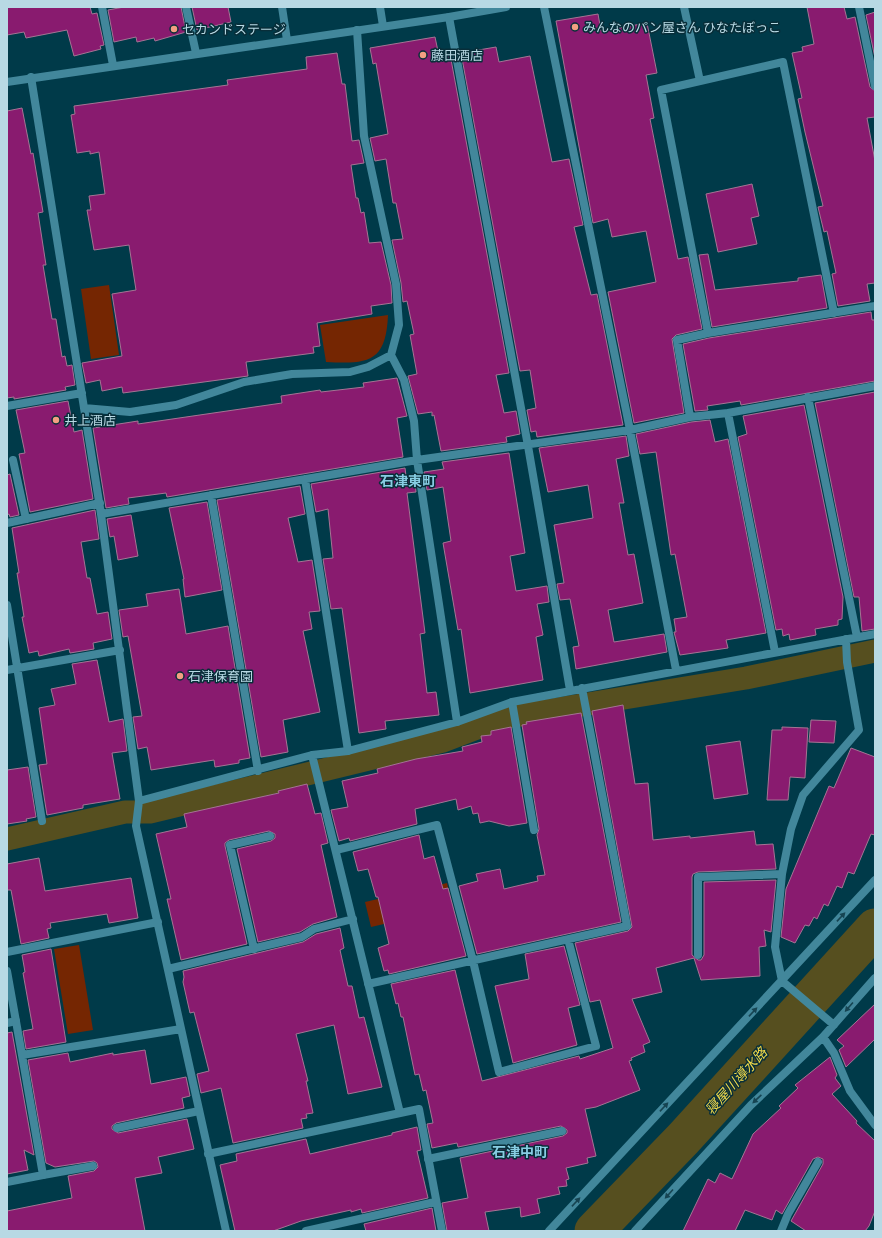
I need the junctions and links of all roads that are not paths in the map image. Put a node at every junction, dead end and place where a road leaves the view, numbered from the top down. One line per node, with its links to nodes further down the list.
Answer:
1 (102, 7): 15 (street)
2 (186, 7): 14 (street)
3 (282, 7): 13 (street)
4 (380, 7): 11 (street)
5 (506, 7): 9 (street)
6 (544, 7): 31 (street)
7 (684, 7): 17 (street)
8 (859, 7): 19 (street)
9 (474, 10): 10 (street)
10 (449, 17): 11 (street); 32 (street)
11 (383, 26): 12 (street)
12 (357, 30): 13 (street); 23 (street)
13 (288, 40): 14 (street)
14 (196, 53): 15 (street)
15 (113, 65): 16 (street)
16 (31, 77): 18 (street); 25 (street)
17 (700, 81): 21 (street); 22 (street)
18 (7, 82)
19 (875, 86)
20 (875, 306): 21 (street)
21 (834, 313): 22 (street)
22 (708, 333): 30 (street)
23 (392, 355): 28 (street); 34 (street)
24 (875, 386): 26 (street)
25 (82, 393): 27 (street); 28 (street)
26 (808, 397): 29 (street); 43 (street)
27 (7, 406)
28 (84, 408): 37 (street)
29 (728, 413): 30 (street); 46 (street)
30 (690, 417): 31 (street)
31 (630, 430): 32 (street); 49 (street)
32 (528, 446): 34 (street); 51 (street)
33 (14, 460): 39 (street)
34 (417, 460): 35 (street); 53 (street)
35 (306, 479): 36 (street); 54 (street)
36 (211, 495): 38 (street); 56 (street)
37 (100, 503): 38 (street); 39 (street)
38 (101, 514): 45 (street)
39 (26, 519): 40 (street)
40 (7, 523)
41 (7, 605): 47 (street)
42 (875, 634): 43 (street)
43 (857, 637): 44 (street)
44 (846, 640): 46 (street); 62 (street)
45 (120, 650): 47 (street); 57 (street)
46 (775, 652): 49 (street)
47 (18, 667): 48 (street); 58 (street)
48 (7, 670)
49 (676, 670): 50 (street)
50 (582, 688): 51 (street); 66 (street)
51 (570, 690): 52 (street)
52 (512, 706): 53 (street); 59 (street)
53 (456, 722): 54 (street)
54 (348, 750): 55 (street)
55 (312, 755): 56 (street); 61 (street)
56 (258, 771): 57 (street)
57 (139, 801): 65 (street)
58 (42, 821)
59 (534, 830)
60 (270, 836): 67 (street)
61 (336, 850): 64 (street); 70 (street)
62 (782, 874): 69 (street); 75 (street)
63 (875, 880): 75 (street, one-way to 63)
64 (353, 919): 67 (street); 74 (street)
65 (158, 922): 68 (street); 71 (street)
66 (568, 939): 70 (street); 70 (street)
67 (254, 949): 71 (street)
68 (7, 952)
69 (698, 955)
70 (474, 961): 74 (street)
71 (168, 969): 79 (street)
72 (7, 971): 76 (street)
73 (875, 978): 78 (street, one-way to 78)
74 (368, 984): 83 (street)
75 (785, 984): 78 (street); 97 (street, one-way to 75)
76 (16, 1022): 77 (street); 81 (street)
77 (7, 1023)
78 (834, 1024): 80 (street)
79 (181, 1029): 81 (street); 82 (street)
80 (823, 1037): 84 (street); 98 (street, one-way to 98)
81 (22, 1055): 91 (street)
82 (198, 1111): 85 (street); 87 (street)
83 (400, 1113): 87 (street); 88 (street)
84 (875, 1125)
85 (117, 1128)
86 (562, 1131): 88 (street)
87 (208, 1154): 94 (street)
88 (428, 1159): 93 (street)
89 (818, 1162): 99 (street)
90 (93, 1166): 91 (street)
91 (43, 1175): 92 (street)
92 (7, 1182)
93 (436, 1202): 95 (street); 96 (street)
94 (226, 1231)
95 (306, 1231)
96 (442, 1231)
97 (549, 1231)
98 (635, 1231)
99 (781, 1231)

